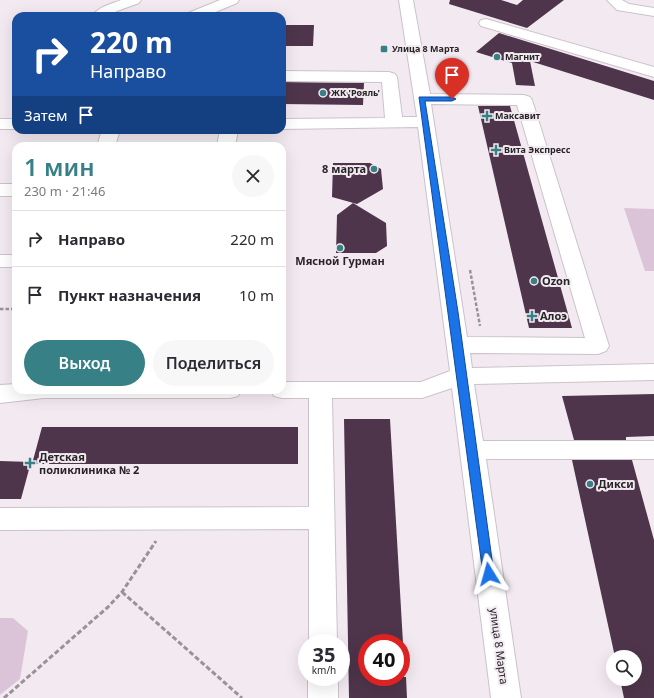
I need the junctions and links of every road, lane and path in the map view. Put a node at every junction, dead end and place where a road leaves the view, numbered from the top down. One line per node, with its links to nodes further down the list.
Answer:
1 (134, 0): 5 (street)
2 (232, 0): 6 (street)
3 (406, 0): 11 (street, улица 8 Марта)
4 (614, 0): 7 (street)
5 (106, 12)
6 (203, 12)
7 (654, 12)
8 (486, 23): 9 (street)
9 (654, 72)
10 (286, 76): 13 (street)
11 (422, 99): 12 (street, улица 8 Марта); 23 (street)
12 (426, 122): 13 (street); 23 (street, улица 8 Марта)
13 (394, 123): 16 (street)
14 (0, 124): 15 (street)
15 (12, 124)
16 (286, 124)
17 (0, 190): 18 (street)
18 (12, 190)
19 (0, 262): 20 (street)
20 (12, 262)
21 (0, 309): 22 (path)
22 (12, 309)
23 (458, 345): 25 (street, улица 8 Марта)
24 (654, 372): 25 (street)
25 (461, 376): 27 (street); 30 (street, улица 8 Марта)
26 (286, 390): 27 (street)
27 (320, 390): 33 (street)
28 (12, 393): 29 (street)
29 (0, 394)
30 (471, 450): 31 (street); 41 (street, улица 8 Марта)
31 (654, 450)
32 (172, 518): 33 (street); 34 (street); 35 (path)
33 (322, 518): 36 (street)
34 (0, 519)
35 (122, 592): 38 (path); 39 (path)
36 (323, 634)
37 (323, 686): 40 (street)
38 (4, 698)
39 (242, 698)
40 (323, 698)
41 (506, 698)

